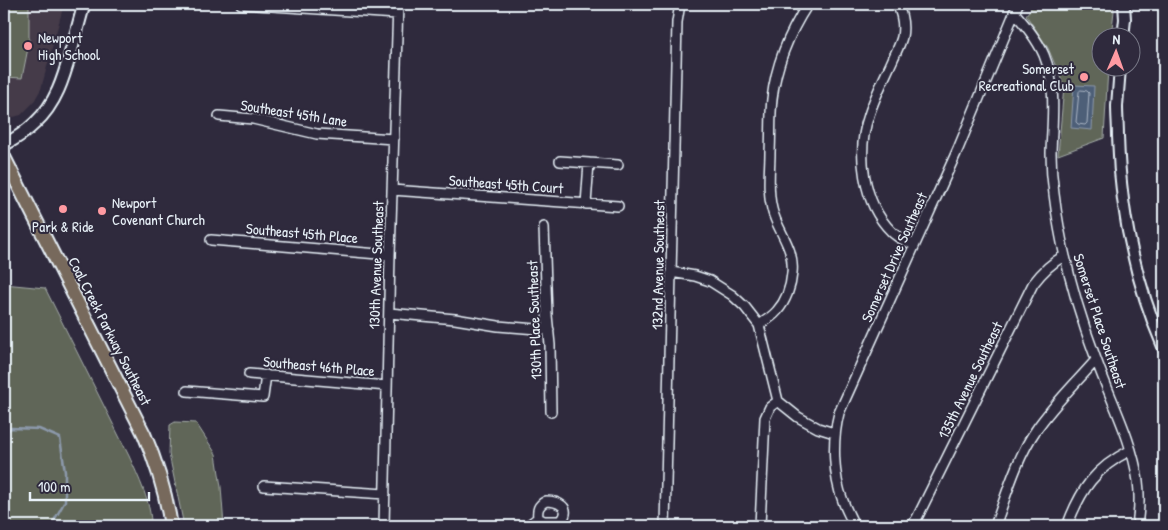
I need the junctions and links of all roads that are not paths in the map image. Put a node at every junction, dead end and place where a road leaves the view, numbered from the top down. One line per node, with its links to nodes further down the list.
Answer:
1 (84, 4): 14 (main road)
2 (242, 4): 9 (street)
3 (398, 4): 9 (street, 130th Avenue Southeast)
4 (680, 4): 27 (street, 132nd Avenue Southeast)
5 (808, 4): 29 (street)
6 (897, 4): 24 (street)
7 (1124, 4): 10 (street)
8 (1016, 8): 24 (street, Somerset Drive Southeast); 26 (street, Somerset Place Southeast)
9 (397, 14): 13 (street, 130th Avenue Southeast)
10 (1124, 28)
11 (1119, 78): 31 (street)
12 (219, 116): 13 (street, Southeast 45th Lane)
13 (394, 139): 19 (street, 130th Avenue Southeast)
14 (4, 146)
15 (4, 157): 44 (main road, Coal Creek Parkway Southeast)
16 (560, 161): 17 (street)
17 (589, 163): 18 (street); 20 (street)
18 (618, 165)
19 (392, 190): 20 (street, Southeast 45th Court); 25 (street, 130th Avenue Southeast)
20 (586, 204): 21 (street, Southeast 45th Court)
21 (618, 206)
22 (544, 227): 30 (street, 130th Place Southeast)
23 (211, 240): 25 (street, Southeast 45th Place)
24 (914, 245): 39 (street, Somerset Drive Southeast)
25 (390, 254): 28 (street, 130th Avenue Southeast)
26 (1064, 256): 32 (street, Somerset Place Southeast); 50 (street, 135th Avenue Southeast)
27 (671, 272): 29 (street); 47 (street, 132nd Avenue Southeast)
28 (389, 313): 30 (street); 35 (street, 130th Avenue Southeast)
29 (759, 326): 37 (street)
30 (549, 330): 38 (street, 130th Place Southeast)
31 (1164, 348)
32 (1096, 360): 40 (street, Somerset Place Southeast); 51 (street)
33 (249, 374): 34 (street, Southeast 46th Place)
34 (266, 376): 35 (street, Southeast 46th Place); 36 (street)
35 (387, 386): 42 (street, 130th Avenue Southeast)
36 (187, 391)
37 (778, 401): 39 (street); 48 (street)
38 (551, 412)
39 (834, 433): 49 (street, Somerset Drive Southeast)
40 (1131, 450): 52 (street); 53 (street, Somerset Place Southeast)
41 (264, 486): 42 (street)
42 (385, 494): 45 (street, 130th Avenue Southeast)
43 (538, 518): 46 (street)
44 (171, 526)
45 (384, 526)
46 (527, 526)
47 (665, 526)
48 (760, 526)
49 (854, 526)
50 (912, 526)
51 (995, 526)
52 (1067, 526)
53 (1137, 526)

